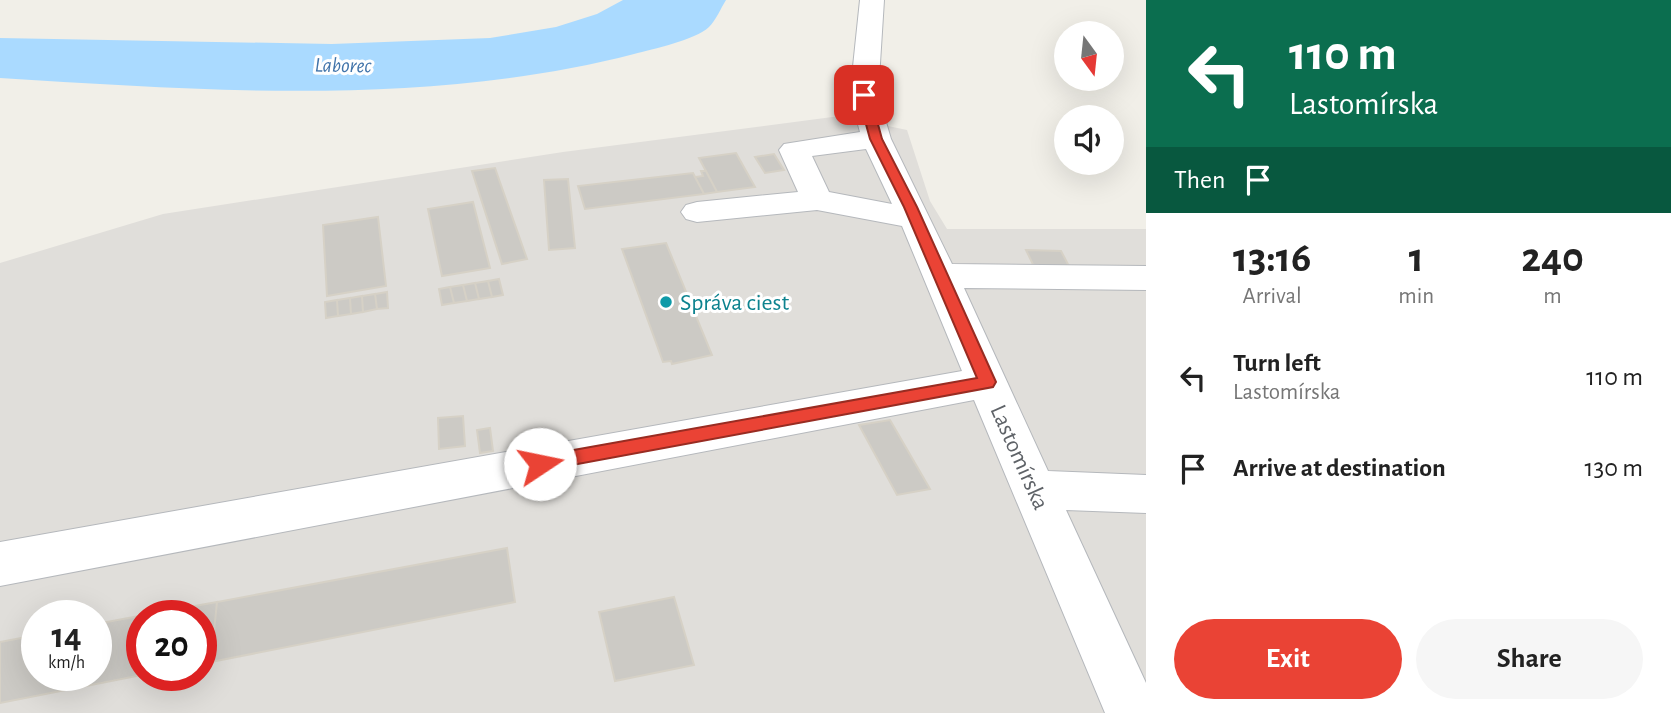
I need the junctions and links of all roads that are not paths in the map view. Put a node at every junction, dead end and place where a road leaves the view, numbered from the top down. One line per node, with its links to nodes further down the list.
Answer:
1 (872, 0): 2 (street, Lastomírska)
2 (876, 139): 3 (street); 5 (street, Lastomírska)
3 (817, 200): 4 (street); 5 (street)
4 (697, 212)
5 (915, 218): 6 (street, Lastomírska)
6 (941, 276): 7 (street); 8 (street, Lastomírska)
7 (1146, 278)
8 (988, 382): 9 (street, Lastomírska); 11 (street)
9 (1035, 490): 10 (street); 12 (street, Lastomírska)
10 (1146, 494)
11 (0, 564)
12 (1132, 713)

